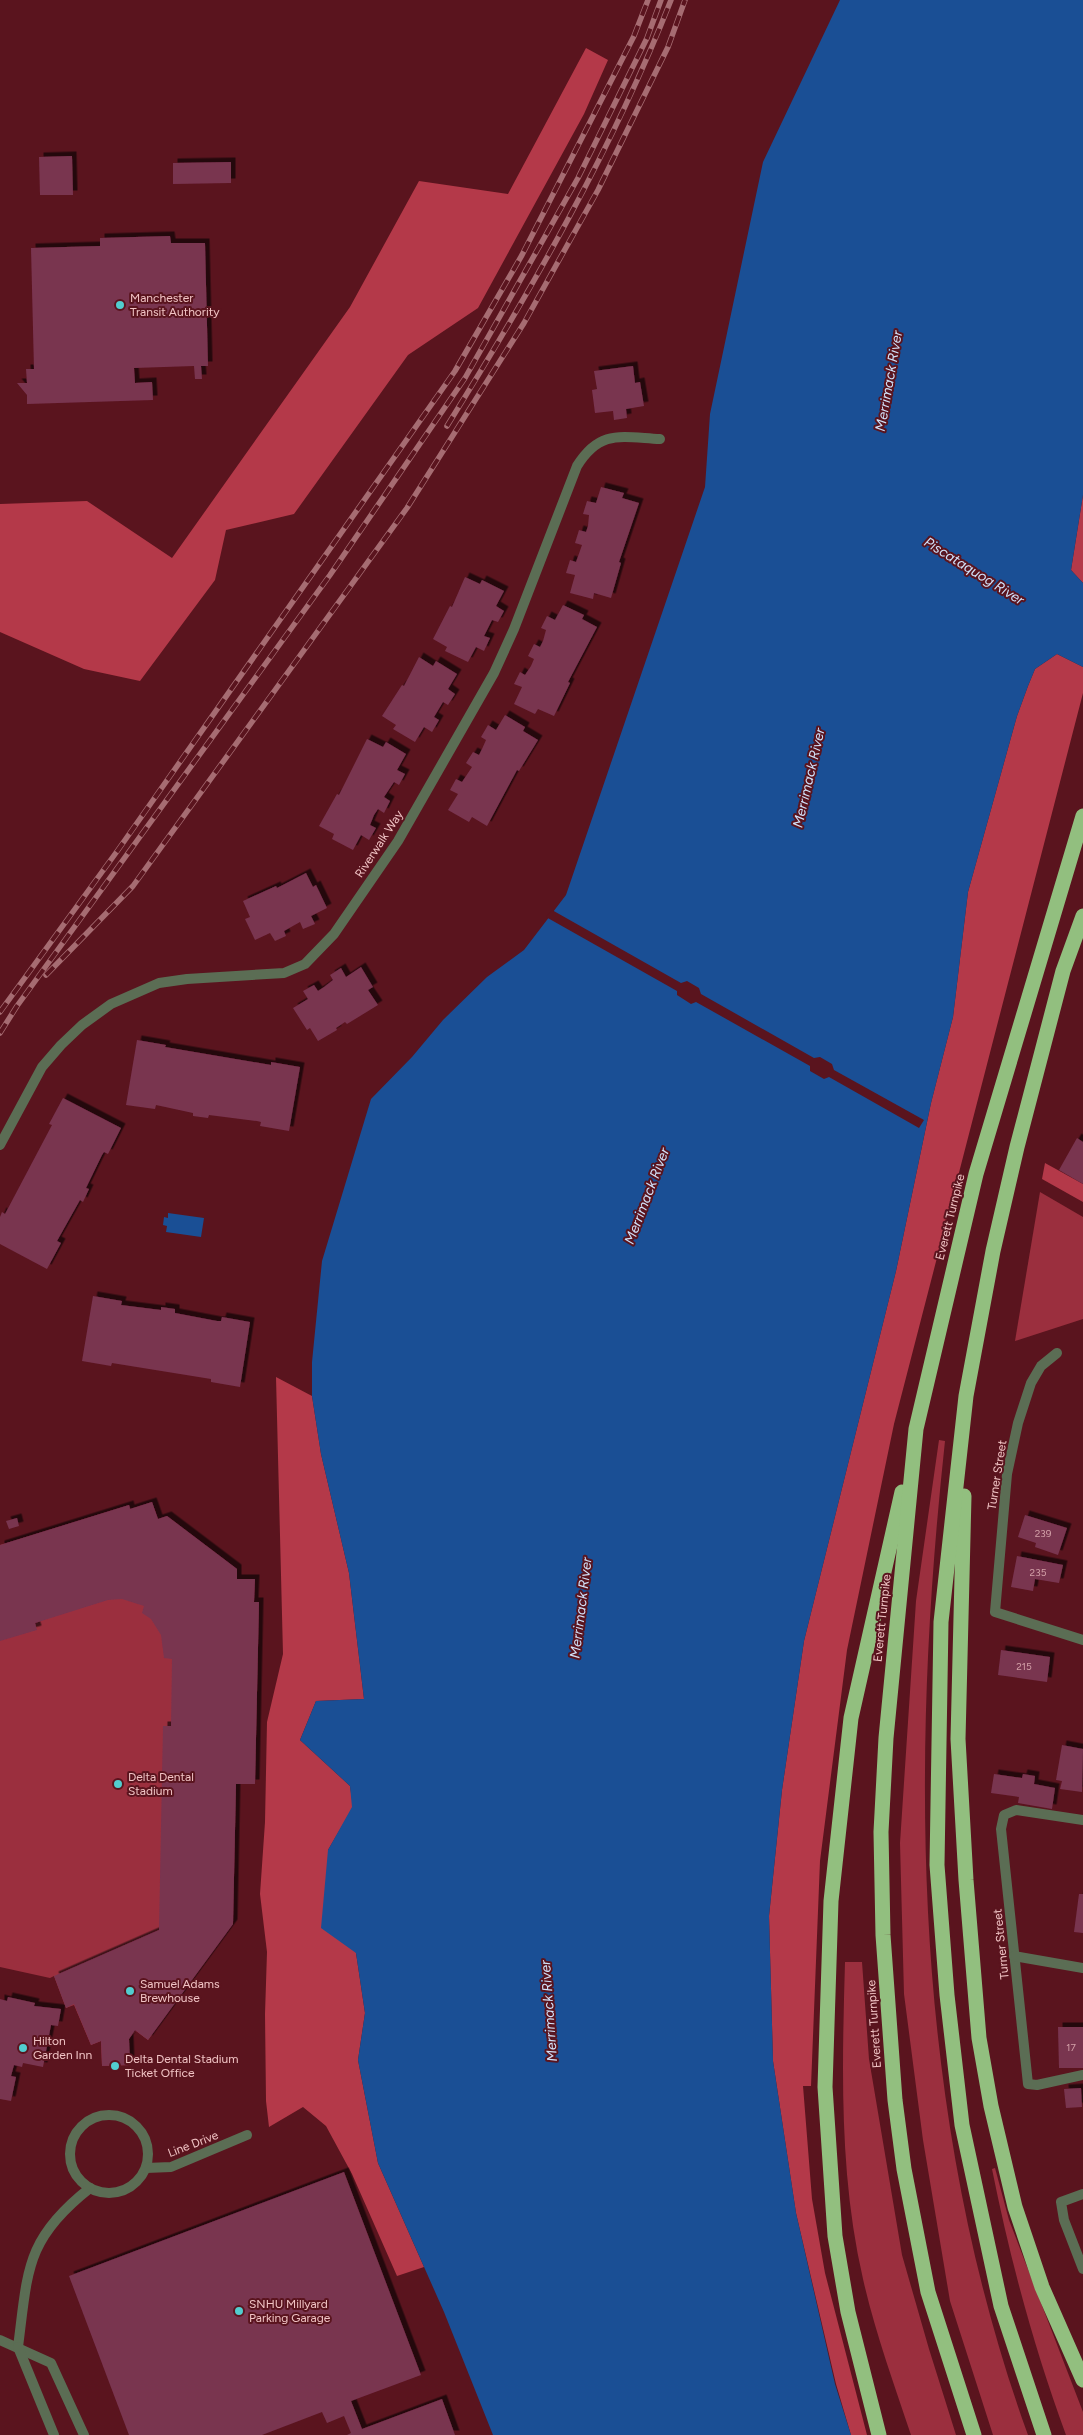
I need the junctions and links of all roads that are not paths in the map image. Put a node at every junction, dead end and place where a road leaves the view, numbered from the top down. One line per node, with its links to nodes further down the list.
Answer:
1 (660, 439): 4 (street, Riverwalk Way)
2 (1083, 816): 7 (highway, Everett Turnpike)
3 (1083, 916): 6 (highway)
4 (0, 1145)
5 (1057, 1352): 8 (street, Turner Street)
6 (966, 1396): 20 (highway); 25 (highway)
7 (916, 1429): 23 (highway); 24 (highway, Everett Turnpike)
8 (1083, 1640)
9 (1083, 1820): 10 (street, Turner Street)
10 (1014, 1956): 11 (street); 12 (street, Turner Street)
11 (1083, 1968)
12 (1083, 2075)
13 (247, 2135): 14 (street, Line Drive)
14 (146, 2168): 15 (street); 15 (street, Line Drive)
15 (90, 2188): 19 (street)
16 (1083, 2194): 17 (street)
17 (1083, 2269)
18 (0, 2340): 19 (street)
19 (18, 2347): 21 (street); 22 (street)
20 (1083, 2380)
21 (54, 2435)
22 (84, 2435)
23 (879, 2435)
24 (974, 2435)
25 (1044, 2435)

